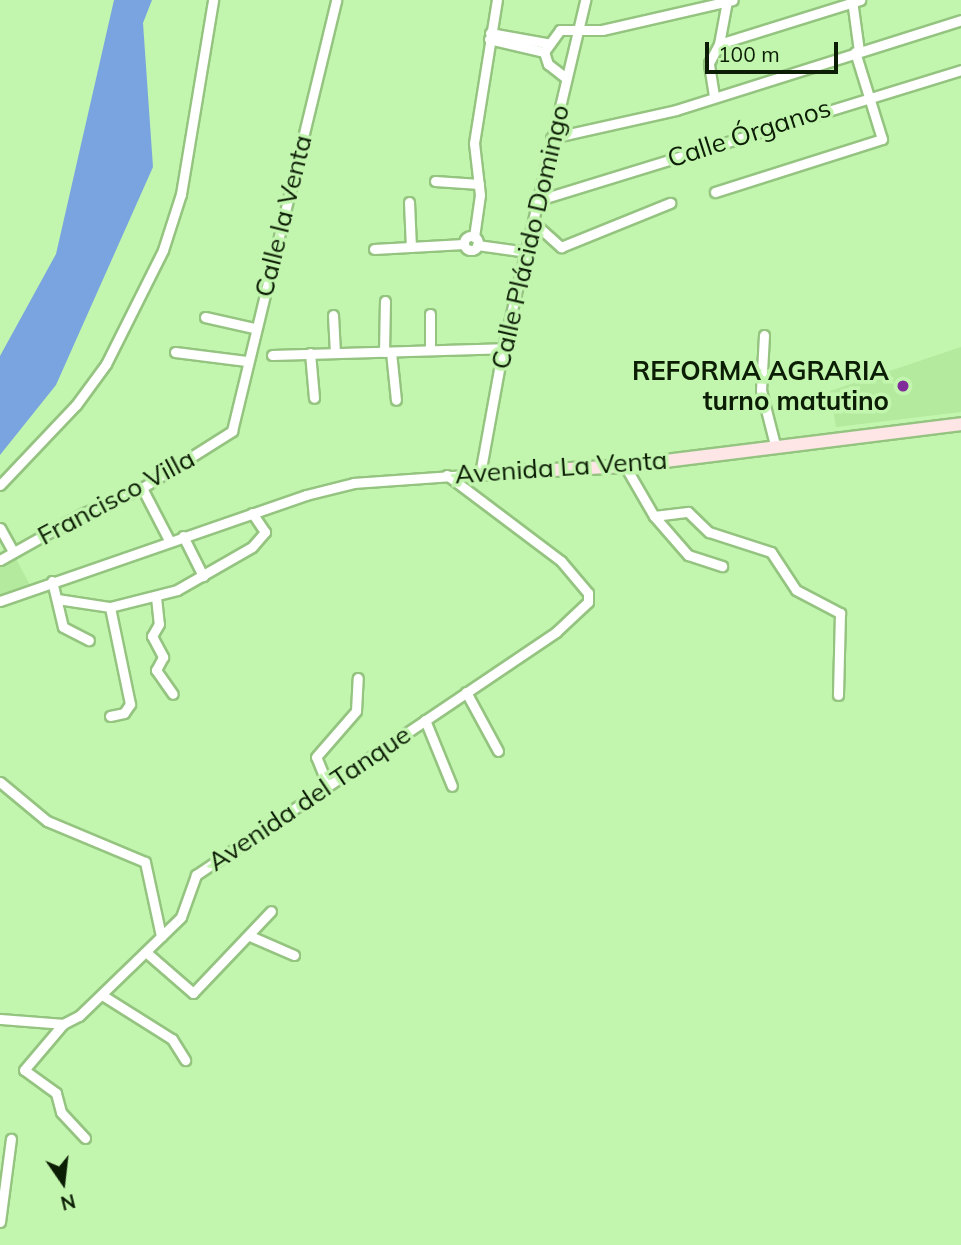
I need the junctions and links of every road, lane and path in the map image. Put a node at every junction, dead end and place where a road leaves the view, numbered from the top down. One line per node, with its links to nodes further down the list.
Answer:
1 (213, 0): 51 (street)
2 (336, 0): 33 (street, Calle la Venta)
3 (497, 0): 9 (street)
4 (585, 0): 8 (street, Calle Plácido Domingo)
5 (730, 1): 8 (street); 10 (street)
6 (855, 1): 10 (street); 12 (street)
7 (961, 20): 12 (street)
8 (577, 34): 11 (street); 14 (street, Calle Plácido Domingo)
9 (490, 36): 11 (street); 19 (street)
10 (719, 44): 16 (street)
11 (546, 48): 14 (street)
12 (857, 52): 15 (street); 16 (street)
13 (961, 70): 15 (street, Calle Órganos)
14 (566, 78): 17 (street, Calle Plácido Domingo)
15 (869, 95): 20 (street); 21 (street, Calle Órganos)
16 (715, 96): 17 (street)
17 (551, 138): 21 (street, Calle Plácido Domingo)
18 (435, 181): 19 (street)
19 (479, 184): 25 (street)
20 (715, 192)
21 (539, 200): 24 (street, Calle Plácido Domingo)
22 (409, 202): 26 (street)
23 (670, 204): 24 (street)
24 (533, 222): 28 (street, Calle Plácido Domingo)
25 (475, 241): 26 (street); 28 (street)
26 (411, 247): 27 (street)
27 (374, 249)
28 (528, 251): 35 (street, Calle Plácido Domingo)
29 (385, 301): 38 (street)
30 (430, 314): 36 (street)
31 (333, 315): 40 (street)
32 (205, 317): 33 (street)
33 (254, 328): 42 (street, Calle la Venta)
34 (764, 335): 47 (street)
35 (503, 348): 36 (street); 49 (street, Calle Plácido Domingo)
36 (429, 350): 38 (street)
37 (175, 352): 42 (street)
38 (387, 352): 40 (street); 44 (street)
39 (310, 353): 40 (street); 41 (street); 43 (street)
40 (335, 354)
41 (272, 355)
42 (246, 361): 46 (street, Calle la Venta)
43 (314, 398)
44 (396, 400)
45 (961, 424): 47 (main road, Avenida La Venta)
46 (232, 431): 52 (street, Francisco Villa)
47 (775, 445): 48 (main road, Avenida La Venta)
48 (625, 466): 49 (main road, Avenida La Venta); 54 (street)
49 (480, 474): 50 (street, Avenida La Venta)
50 (447, 475): 53 (street, Avenida La Venta); 69 (street, Avenida del Tanque)
51 (0, 485)
52 (142, 488): 57 (street); 58 (street, Francisco Villa)
53 (252, 513): 56 (street, Avenida La Venta); 61 (street)
54 (654, 516): 60 (street); 71 (street)
55 (0, 528): 58 (street)
56 (183, 536): 57 (street, Avenida La Venta); 61 (street)
57 (169, 540): 62 (street, Avenida La Venta)
58 (13, 551): 59 (street, Francisco Villa)
59 (0, 560)
60 (722, 566)
61 (203, 576): 64 (street)
62 (52, 581): 63 (street); 65 (street, Avenida La Venta)
63 (56, 596): 66 (street); 67 (street)
64 (156, 597): 66 (street); 70 (street)
65 (0, 601)
66 (110, 607): 72 (street)
67 (89, 640)
68 (358, 678): 76 (street)
69 (466, 692): 73 (street, Avenida del Tanque); 74 (street)
70 (173, 694)
71 (838, 695)
72 (110, 716)
73 (425, 719): 76 (street, Avenida del Tanque); 77 (street)
74 (498, 751)
75 (0, 782): 79 (street)
76 (328, 786): 79 (street, Avenida del Tanque)
77 (452, 786)
78 (271, 911): 80 (street)
79 (161, 936): 81 (street, Avenida del Tanque)
80 (250, 936): 81 (street); 82 (street)
81 (147, 953): 83 (street, Avenida del Tanque)
82 (294, 955)
83 (102, 995): 85 (street, Avenida del Tanque); 86 (street)
84 (0, 1019): 85 (street)
85 (62, 1024): 87 (street, Avenida del Tanque)
86 (185, 1060)
87 (85, 1138)
88 (11, 1139): 89 (street)
89 (3, 1206): 90 (street)
90 (0, 1222)

